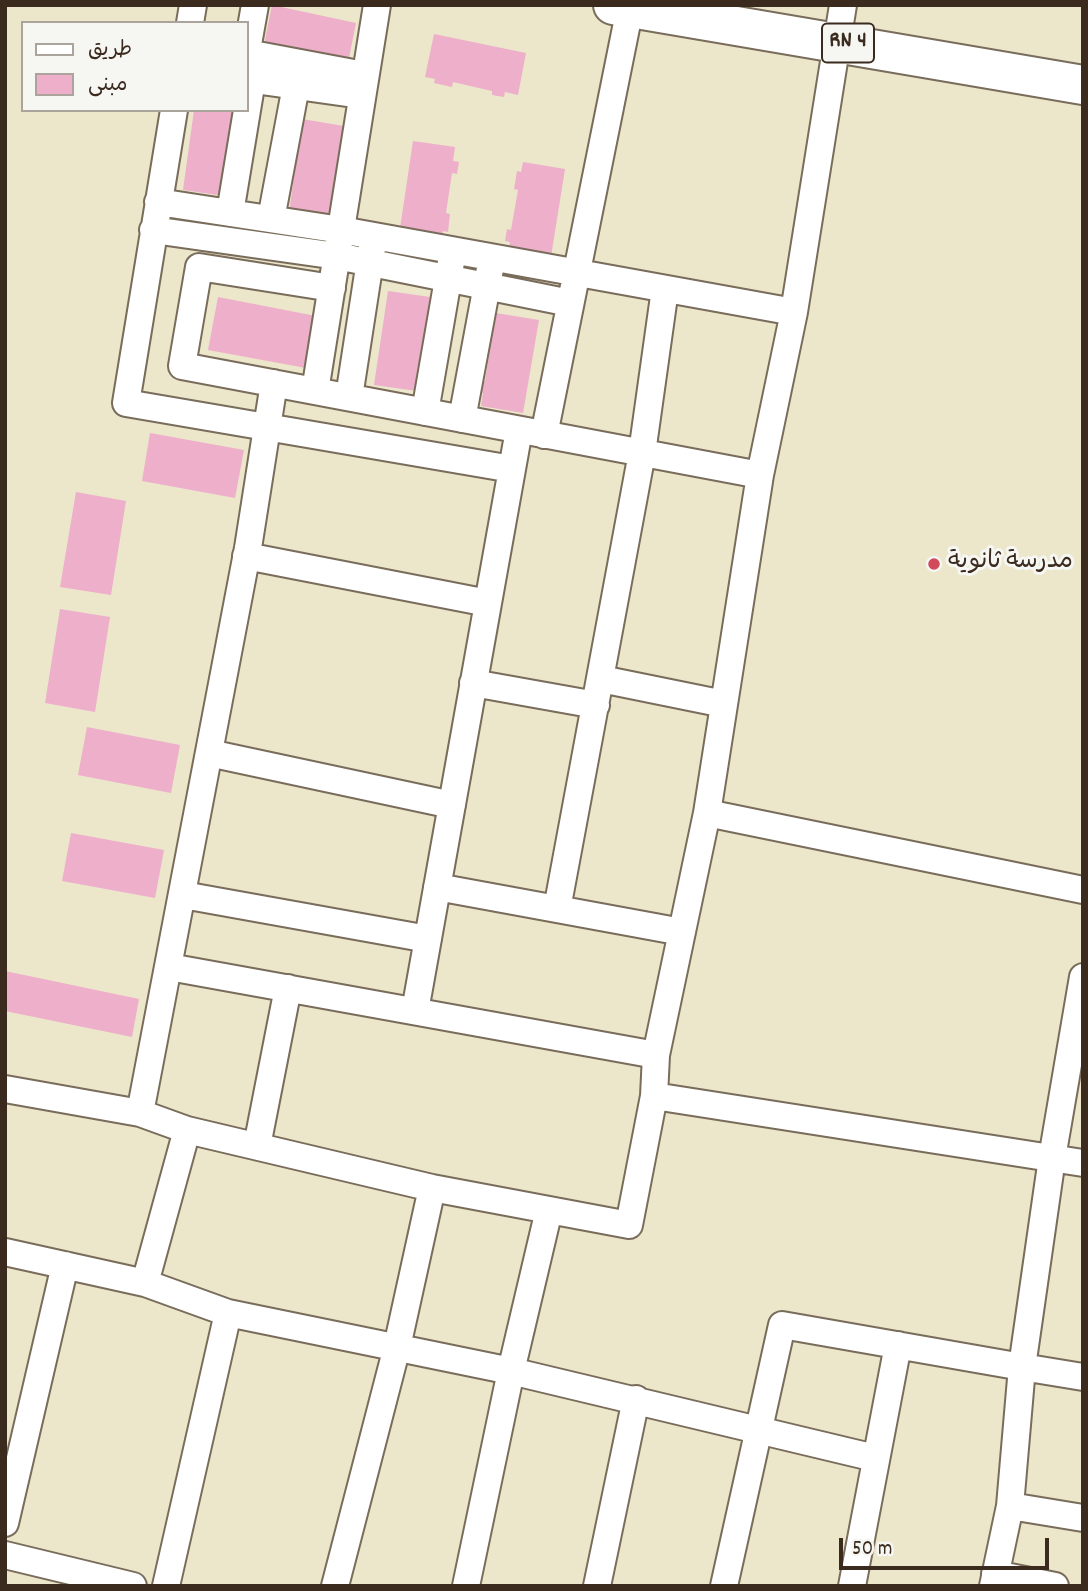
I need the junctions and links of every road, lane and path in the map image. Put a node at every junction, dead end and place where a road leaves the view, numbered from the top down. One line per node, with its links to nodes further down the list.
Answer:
1 (255, 5): 5 (street)
2 (377, 5): 8 (street)
3 (622, 7): 4 (main road, RN 4); 22 (street)
4 (839, 23): 9 (main road, RN 4); 28 (street)
5 (248, 45)
6 (248, 51): 8 (street)
7 (249, 79): 10 (street)
8 (363, 85): 10 (street); 18 (street)
9 (1083, 85)
10 (296, 86): 15 (street)
11 (174, 112): 13 (street)
12 (244, 112): 14 (street)
13 (158, 202): 14 (street); 16 (street)
14 (230, 213): 15 (street)
15 (271, 219): 18 (street)
16 (153, 229): 18 (street); 34 (street)
17 (374, 236): 18 (street); 19 (street); 21 (street)
18 (339, 243): 21 (street); 25 (street)
19 (453, 250): 20 (street); 23 (street)
20 (492, 257): 22 (street); 24 (street)
21 (369, 263): 23 (street); 31 (street)
22 (576, 273): 26 (street); 27 (street)
23 (449, 278): 24 (street); 32 (street)
24 (487, 286): 27 (street); 33 (street)
25 (332, 288): 29 (street); 30 (street)
26 (664, 289): 28 (street); 36 (street)
27 (570, 303): 35 (street)
28 (794, 312): 38 (street)
29 (274, 383): 30 (street); 34 (street)
30 (315, 391): 31 (street)
31 (349, 397): 32 (street)
32 (425, 412): 33 (street)
33 (462, 419): 35 (street)
34 (267, 427): 37 (street); 39 (street)
35 (531, 432): 36 (street); 37 (street)
36 (642, 453): 38 (street); 41 (street)
37 (512, 469): 40 (street)
38 (760, 475): 43 (street)
39 (246, 556): 40 (street); 45 (street)
40 (488, 603): 42 (street)
41 (601, 679): 43 (street); 44 (street)
42 (474, 683): 44 (street); 46 (street)
43 (724, 704): 47 (street)
44 (596, 705): 51 (street)
45 (209, 753): 46 (street); 50 (street)
46 (452, 805): 48 (street)
47 (707, 813): 49 (street); 52 (street)
48 (437, 887): 51 (street); 53 (street)
49 (1083, 890)
50 (183, 895): 53 (street); 54 (street)
51 (557, 909): 52 (street)
52 (682, 932): 58 (street)
53 (428, 939): 57 (street)
54 (169, 967): 56 (street); 61 (street)
55 (1083, 977): 64 (street)
56 (288, 988): 57 (street); 63 (street)
57 (415, 1011): 58 (street)
58 (656, 1055): 60 (street)
59 (5, 1089): 61 (street)
60 (654, 1096): 64 (street); 67 (street)
61 (140, 1113): 62 (street)
62 (187, 1130): 63 (street); 70 (street)
63 (257, 1146): 66 (street)
64 (1052, 1158): 65 (street); 74 (street)
65 (1083, 1163)
66 (432, 1188): 67 (street); 73 (street)
67 (549, 1210): 75 (street)
68 (5, 1252): 69 (street)
69 (65, 1265): 70 (street); 82 (street)
70 (145, 1283): 71 (street)
71 (228, 1313): 73 (street); 86 (street)
72 (898, 1345): 74 (street); 78 (street); 79 (street)
73 (397, 1347): 75 (street); 87 (street)
74 (1022, 1367): 76 (street); 80 (street)
75 (511, 1371): 77 (street); 88 (street)
76 (1083, 1377)
77 (636, 1399): 78 (street); 89 (street)
78 (758, 1429): 79 (street); 90 (street)
79 (875, 1458): 91 (street)
80 (1010, 1506): 81 (street); 84 (street)
81 (1083, 1518)
82 (5, 1523)
83 (5, 1555): 85 (street)
84 (994, 1580): 92 (street)
85 (133, 1586)
86 (166, 1586)
87 (335, 1586)
88 (466, 1586)
89 (597, 1586)
90 (724, 1586)
91 (852, 1586)
92 (1055, 1586)

